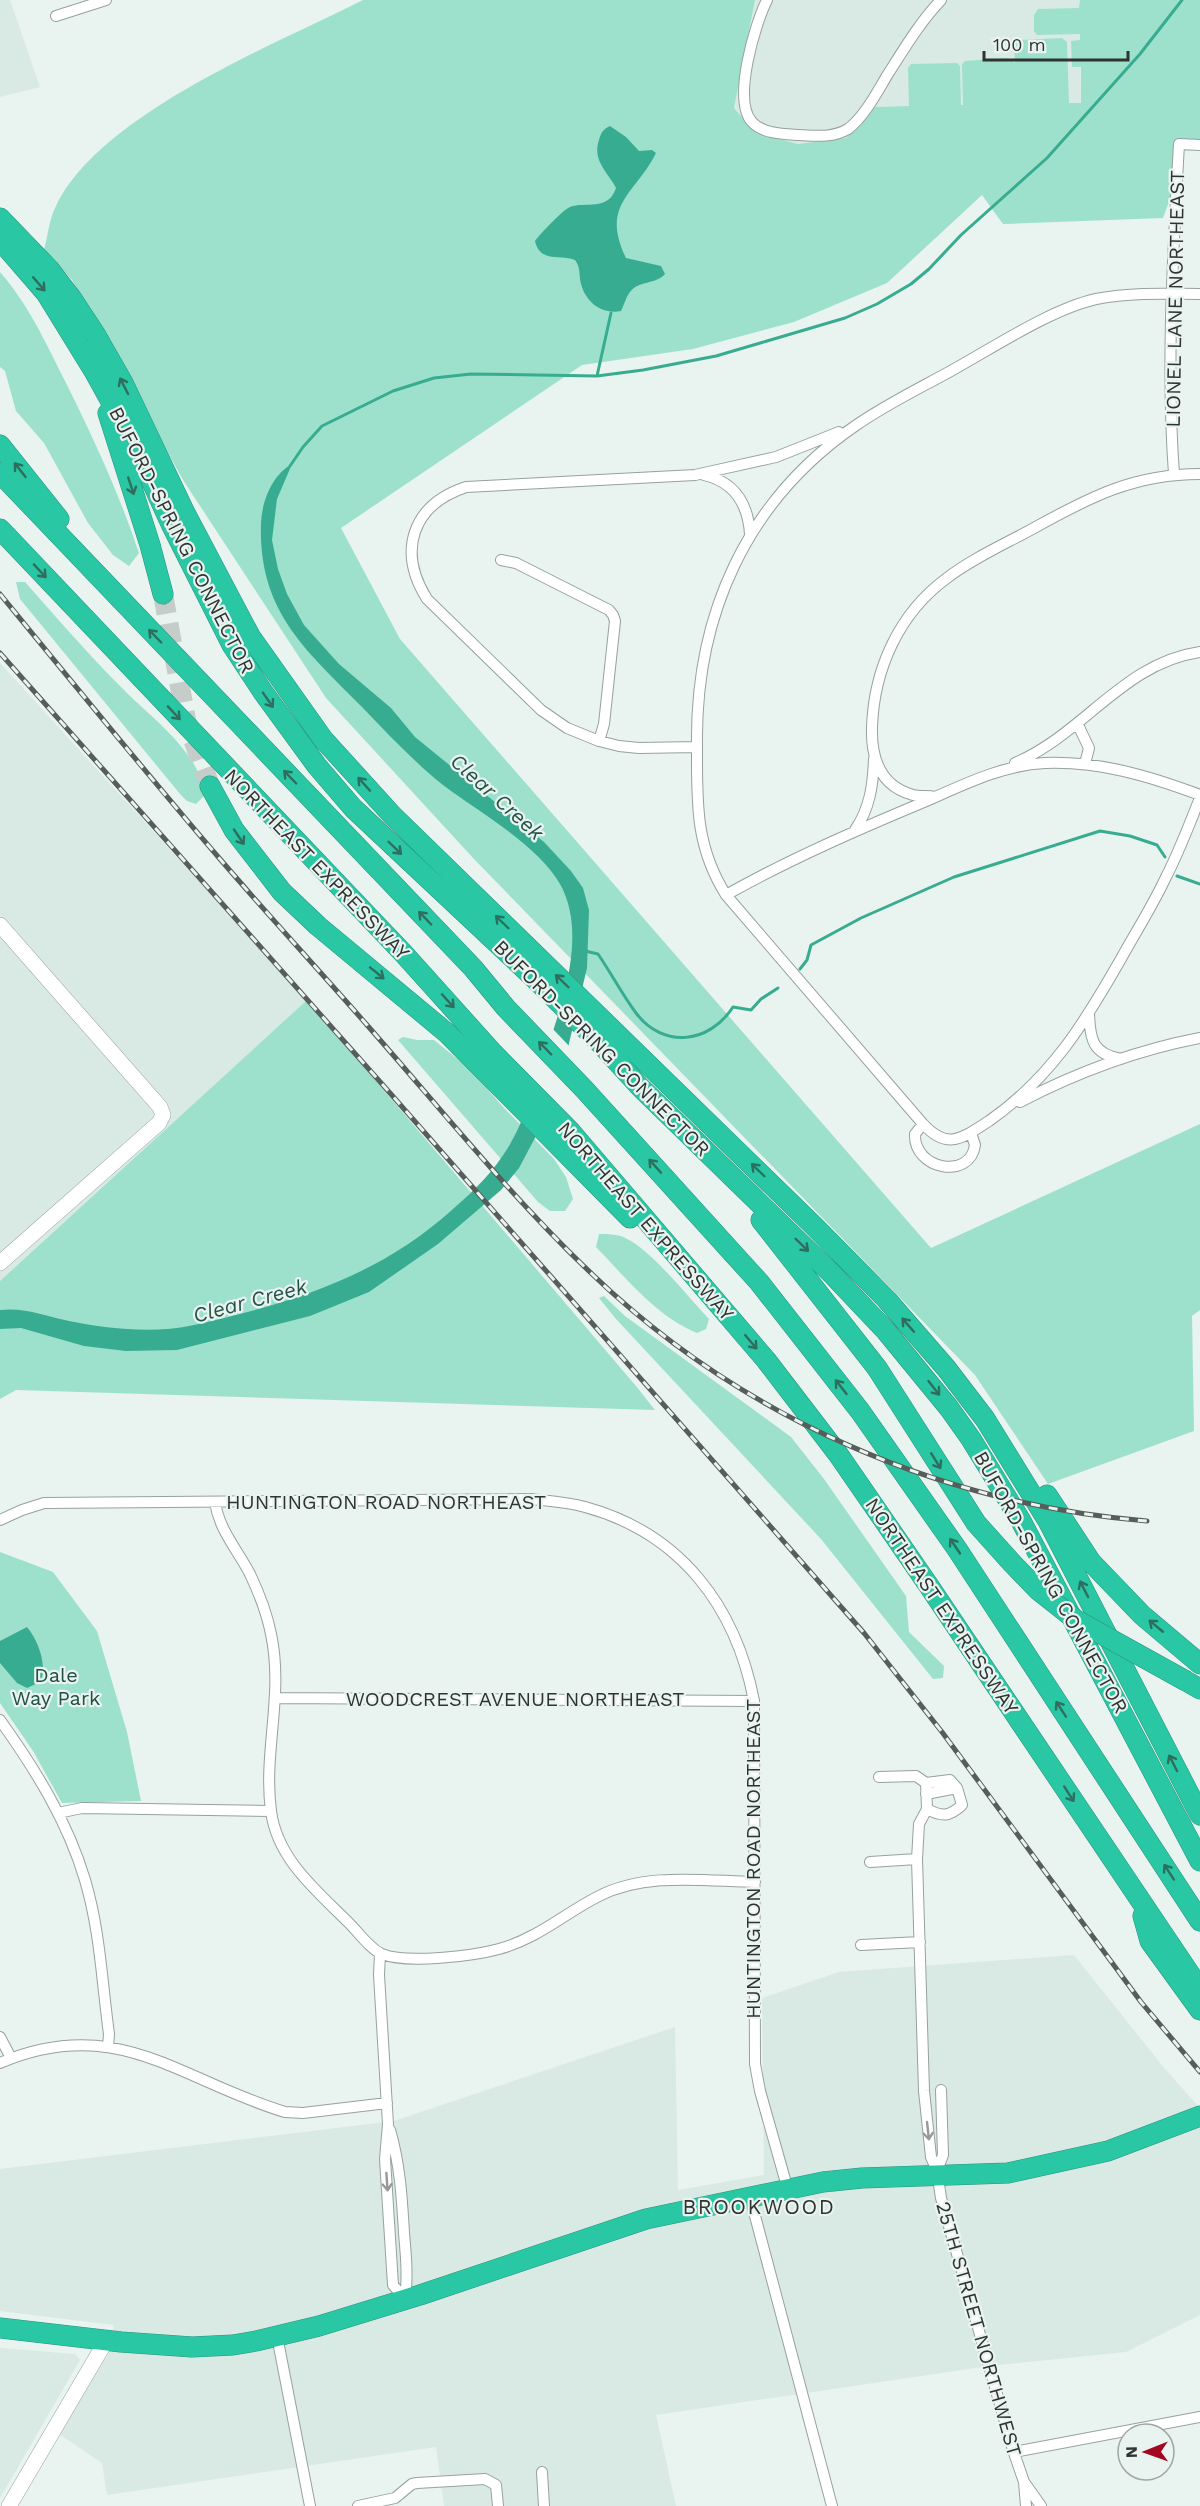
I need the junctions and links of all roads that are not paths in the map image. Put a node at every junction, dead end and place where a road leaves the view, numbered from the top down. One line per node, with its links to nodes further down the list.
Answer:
1 (106, 0): 4 (street)
2 (768, 0): 3 (street)
3 (941, 0)
4 (56, 16)
5 (1200, 145): 8 (street, LIONEL LANE NORTHEAST)
6 (0, 218): 35 (highway, BUFORD-SPRING CONNECTOR, one-way to 6)
7 (0, 240): 10 (highway, BUFORD-SPRING CONNECTOR, one-way to 10)
8 (1172, 294): 9 (street); 11 (street); 15 (street, LIONEL LANE NORTHEAST)
9 (1200, 294)
10 (94, 371): 20 (highway, one-way to 20); 35 (highway, BUFORD-SPRING CONNECTOR, one-way to 35)
11 (855, 426): 14 (street); 18 (street)
12 (0, 445): 21 (highway, one-way to 12)
13 (0, 473): 21 (highway, NORTHEAST EXPRESSWAY)
14 (698, 474): 18 (street); 24 (street)
15 (1174, 474): 16 (street); 26 (street)
16 (1200, 474)
17 (0, 529): 44 (highway, NORTHEAST EXPRESSWAY, one-way to 44)
18 (750, 534): 25 (street)
19 (501, 560): 24 (street)
20 (163, 594)
21 (135, 615): 65 (highway, NORTHEAST EXPRESSWAY, one-way to 21)
22 (1200, 652): 23 (street)
23 (1078, 725): 27 (street); 28 (street)
24 (598, 741): 25 (street)
25 (697, 747): 33 (street)
26 (874, 759): 30 (street); 32 (street)
27 (1085, 764): 28 (street); 31 (street)
28 (1001, 770): 30 (street)
29 (210, 786): 44 (highway, one-way to 44)
30 (936, 797): 32 (street)
31 (1200, 797): 36 (street)
32 (855, 831): 33 (street)
33 (726, 895): 42 (street)
34 (0, 925): 45 (street)
35 (538, 969): 37 (highway, BUFORD-SPRING CONNECTOR)
36 (1089, 1014): 39 (street); 40 (street)
37 (604, 1034): 41 (highway, BUFORD-SPRING CONNECTOR); 46 (highway, BUFORD-SPRING CONNECTOR, one-way to 37)
38 (1200, 1038): 39 (street)
39 (1121, 1059): 40 (street)
40 (1010, 1106): 43 (street)
41 (670, 1116): 50 (highway, one-way to 50, bridge); 61 (highway, BUFORD-SPRING CONNECTOR, one-way to 61)
42 (923, 1124): 43 (street); 43 (street)
43 (971, 1133)
44 (659, 1234): 64 (highway, NORTHEAST EXPRESSWAY, one-way to 64)
45 (0, 1263)
46 (985, 1419): 49 (highway, one-way to 46); 59 (highway, BUFORD-SPRING CONNECTOR, one-way to 46)
47 (215, 1502): 48 (street, HUNTINGTON ROAD NORTHEAST); 51 (street); 52 (street, HUNTINGTON ROAD NORTHEAST)
48 (0, 1520)
49 (1200, 1664)
50 (1193, 1685)
51 (276, 1698): 52 (street, WOODCREST AVENUE NORTHEAST); 57 (street)
52 (754, 1701): 63 (street, HUNTINGTON ROAD NORTHEAST)
53 (0, 1720): 58 (street)
54 (879, 1777): 55 (street)
55 (926, 1788): 56 (street); 56 (street)
56 (927, 1809): 60 (street, 25TH STREET NORTHWEST)
57 (271, 1811): 58 (street); 68 (street)
58 (58, 1813): 72 (street)
59 (1200, 1815)
60 (917, 1859): 62 (street); 66 (street, 25TH STREET NORTHWEST)
61 (1200, 1861)
62 (870, 1862)
63 (755, 1882): 68 (street); 78 (street, HUNTINGTON ROAD NORTHEAST)
64 (1140, 1902): 69 (highway, NORTHEAST EXPRESSWAY); 70 (highway)
65 (1200, 1921)
66 (920, 1942): 67 (street); 77 (street, 25TH STREET NORTHWEST, one-way to 77)
67 (861, 1945)
68 (380, 1953): 75 (street)
69 (1200, 1989)
70 (1200, 2010)
71 (0, 2037): 73 (street)
72 (108, 2047): 73 (street); 75 (street)
73 (5, 2061)
74 (941, 2090): 77 (street)
75 (387, 2103): 80 (street)
76 (1200, 2116): 77 (highway)
77 (937, 2173): 78 (highway); 85 (street, 25TH STREET NORTHWEST)
78 (788, 2190): 79 (highway)
79 (750, 2197): 80 (highway); 93 (street)
80 (405, 2299): 82 (highway)
81 (0, 2328): 83 (highway)
82 (277, 2336): 83 (highway); 89 (street)
83 (106, 2341): 88 (street)
84 (1200, 2418): 85 (street)
85 (1014, 2452): 87 (street, 25TH STREET NORTHWEST)
86 (542, 2472): 92 (street)
87 (1024, 2482): 94 (street, 25TH STREET NORTHWEST); 95 (street, 25TH STREET NORTHWEST)
88 (9, 2506)
89 (310, 2506)
90 (358, 2506): 91 (street)
91 (498, 2506)
92 (544, 2506)
93 (832, 2506)
94 (1026, 2506)
95 (1041, 2506)

